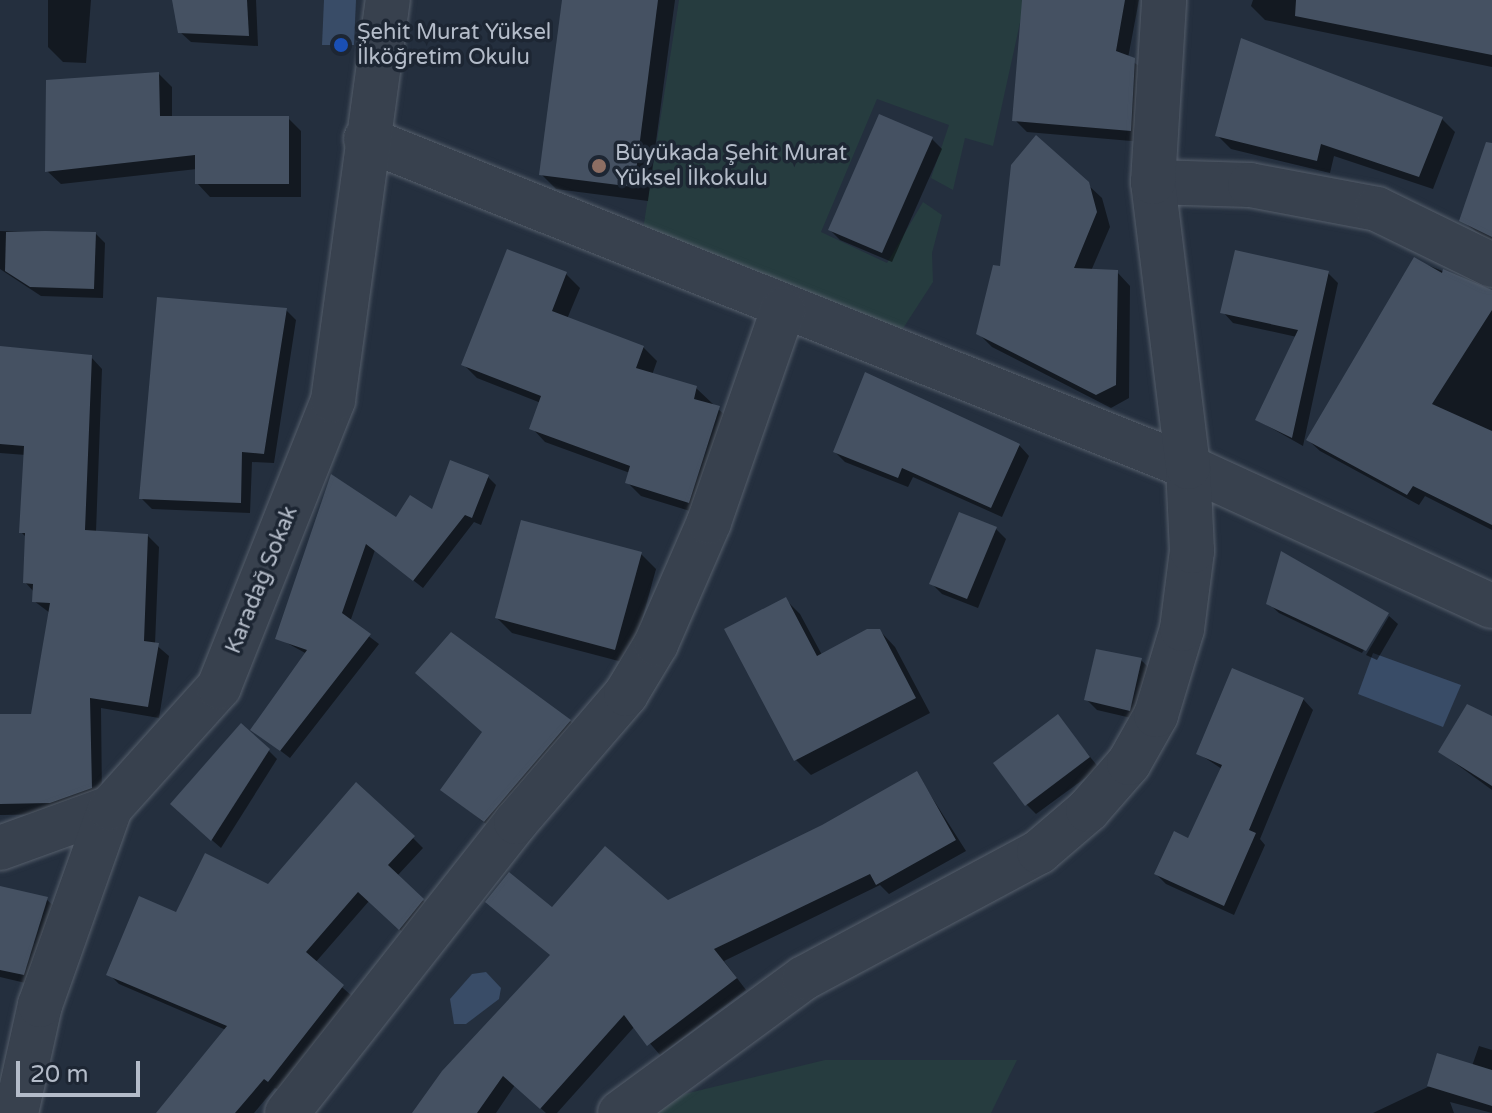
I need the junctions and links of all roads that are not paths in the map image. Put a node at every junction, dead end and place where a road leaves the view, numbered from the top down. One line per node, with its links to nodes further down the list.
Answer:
1 (388, 0): 3 (street, Karadağ Sokak)
2 (1164, 0): 4 (street)
3 (366, 139): 6 (street); 9 (street, Karadağ Sokak)
4 (1153, 182): 5 (street); 7 (street)
5 (1492, 265)
6 (783, 309): 7 (street); 12 (street)
7 (1188, 467): 8 (street); 13 (street)
8 (1492, 606)
9 (110, 808): 10 (street); 11 (street, Karadağ Sokak)
10 (0, 848)
11 (16, 1113)
12 (287, 1113)
13 (620, 1113)

